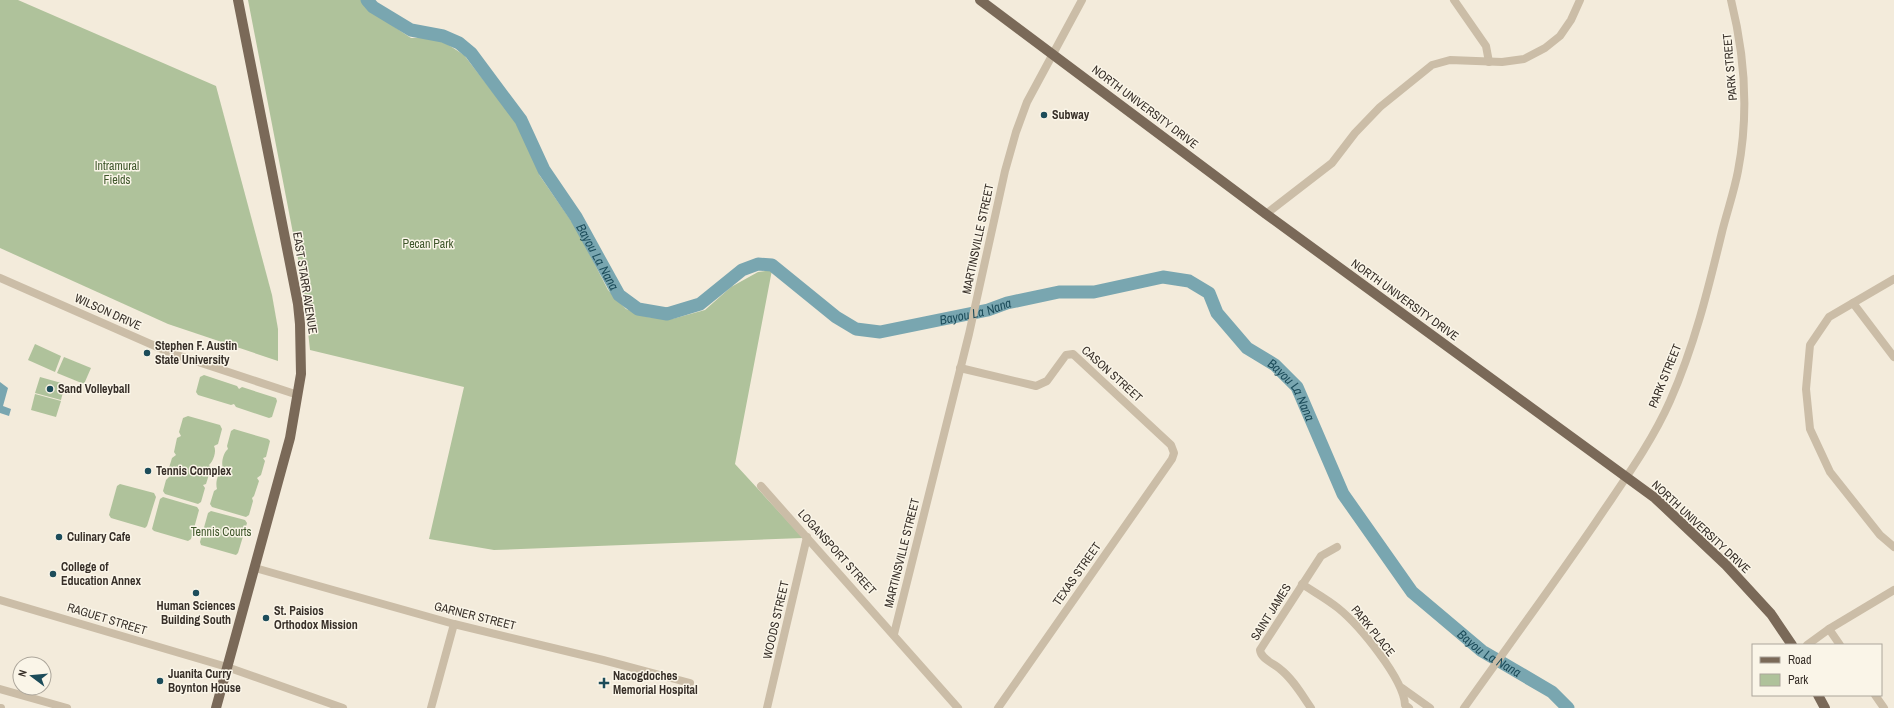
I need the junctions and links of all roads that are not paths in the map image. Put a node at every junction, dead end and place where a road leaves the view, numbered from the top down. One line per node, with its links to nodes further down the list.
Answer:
1 (238, 0): 15 (main road, EAST STARR AVENUE)
2 (980, 0): 7 (main road, NORTH UNIVERSITY DRIVE)
3 (1082, 0): 7 (street, MARTINSVILLE STREET)
4 (1454, 0): 8 (street)
5 (1580, 0): 8 (street)
6 (1731, 0): 17 (street, PARK STREET)
7 (1053, 54): 9 (main road, NORTH UNIVERSITY DRIVE); 14 (street, MARTINSVILLE STREET)
8 (1489, 62): 9 (street)
9 (1266, 214): 17 (main road, NORTH UNIVERSITY DRIVE)
10 (0, 278): 15 (street, WILSON DRIVE)
11 (1894, 279): 12 (street)
12 (1854, 303): 13 (street); 21 (street)
13 (1894, 356)
14 (960, 368): 16 (street, CASON STREET); 28 (street, MARTINSVILLE STREET)
15 (298, 395): 22 (main road, EAST STARR AVENUE)
16 (1174, 453): 46 (street, TEXAS STREET)
17 (1626, 478): 29 (main road, NORTH UNIVERSITY DRIVE); 49 (street, PARK STREET)
18 (761, 486): 19 (street, LOGANSPORT STREET)
19 (807, 537): 28 (street, LOGANSPORT STREET); 44 (street, WOODS STREET)
20 (1336, 547): 23 (street, SAINT JAMES)
21 (1894, 547)
22 (255, 568): 26 (street, GARNER STREET); 32 (main road, EAST STARR AVENUE)
23 (1302, 584): 34 (street, PARK PLACE); 47 (street, SAINT JAMES)
24 (1894, 590): 27 (street)
25 (0, 600): 32 (street, RAGUET STREET)
26 (454, 624): 33 (street, GARNER STREET); 43 (street)
27 (1829, 629): 30 (street); 31 (street)
28 (894, 634): 45 (street, LOGANSPORT STREET)
29 (1791, 644)
30 (1808, 644)
31 (1839, 644)
32 (227, 667): 41 (main road, EAST STARR AVENUE); 42 (street, RAGUET STREET)
33 (690, 683)
34 (1400, 686): 36 (street, PARK PLACE); 39 (street, PARK PLACE)
35 (0, 689): 40 (street)
36 (1411, 696): 39 (street); 48 (street, PARK PLACE)
37 (1819, 696): 50 (main road)
38 (1876, 696): 51 (street)
39 (1406, 707)
40 (67, 708)
41 (216, 708)
42 (343, 708)
43 (431, 708)
44 (767, 708)
45 (958, 708)
46 (998, 708)
47 (1311, 708)
48 (1430, 708)
49 (1464, 708)
50 (1825, 708)
51 (1884, 708)

